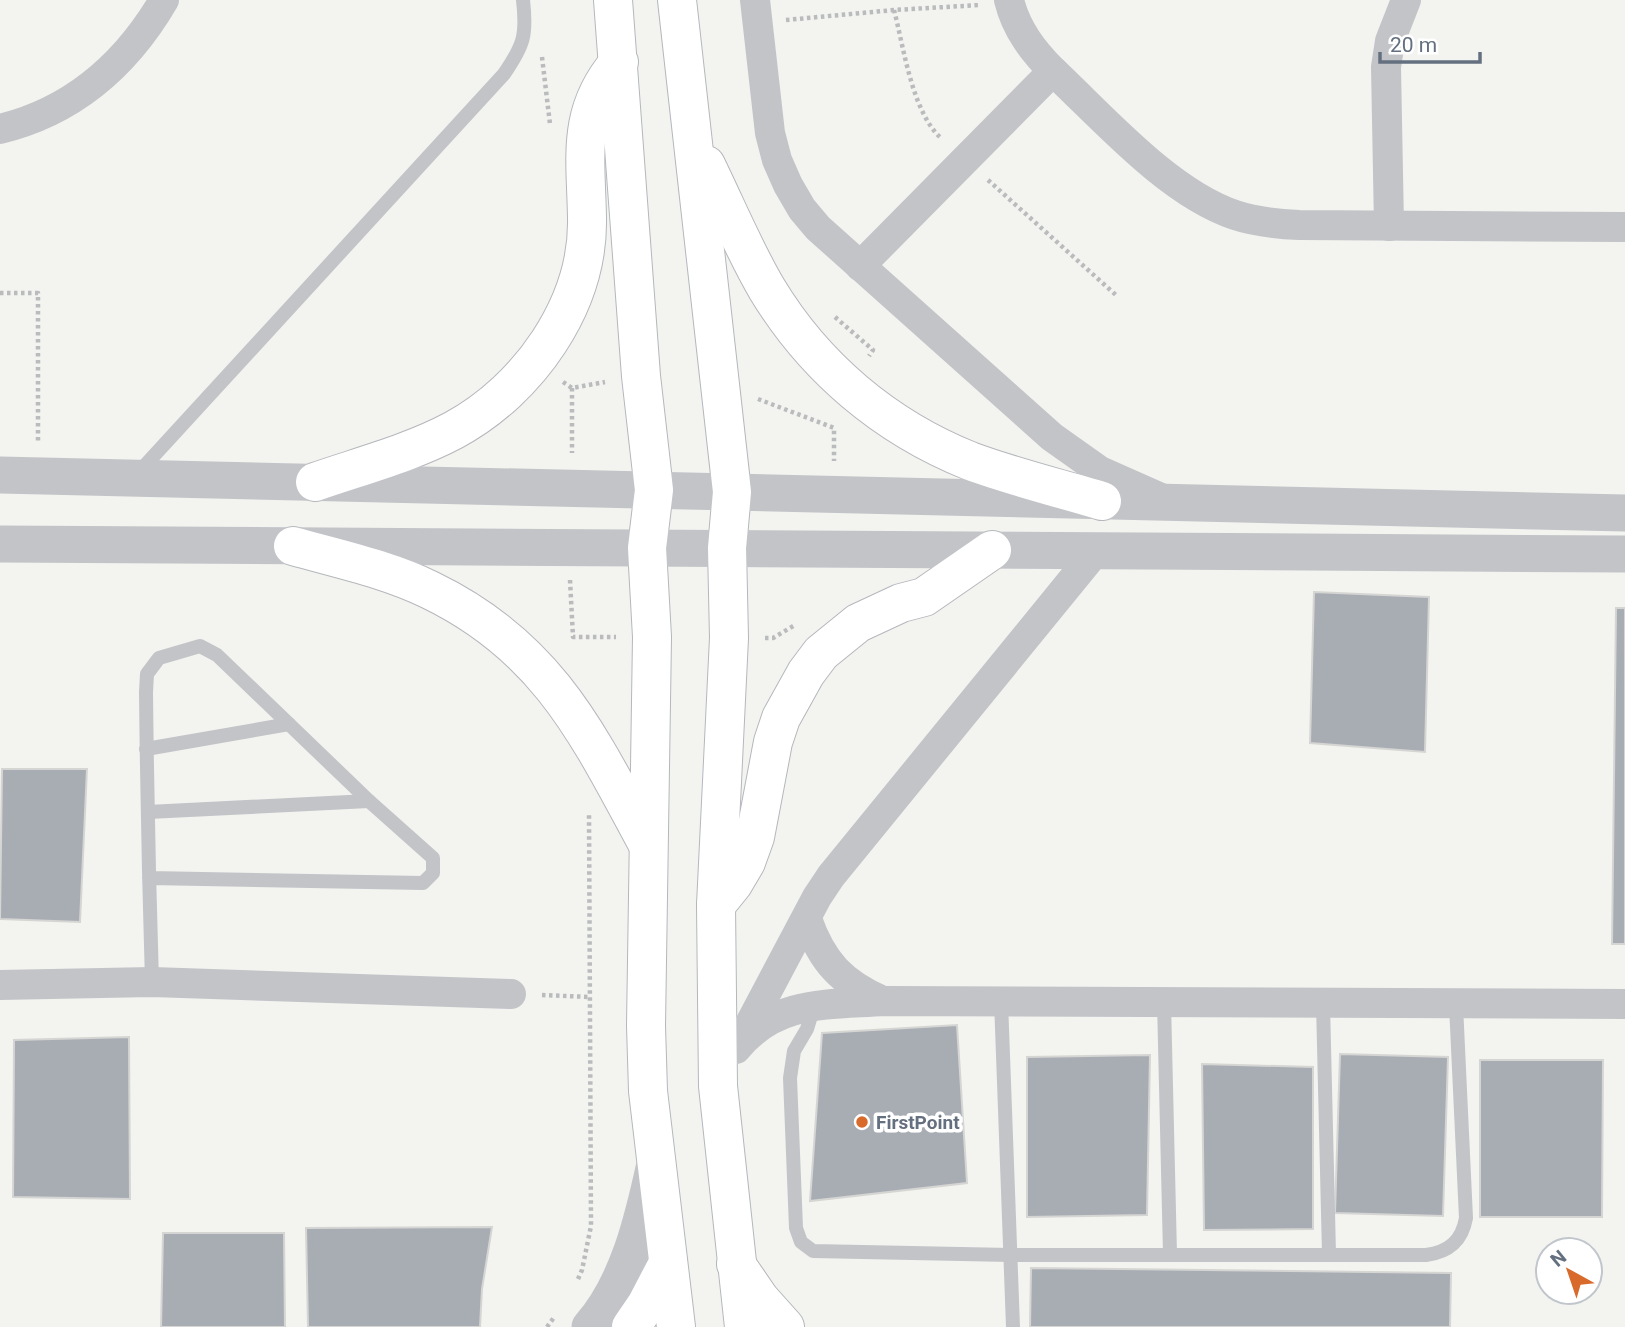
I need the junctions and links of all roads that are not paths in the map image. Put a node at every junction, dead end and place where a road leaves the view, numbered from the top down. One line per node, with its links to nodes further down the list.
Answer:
1 (164, 0): 10 (street)
2 (523, 0): 16 (lane)
3 (613, 0): 8 (main road)
4 (677, 0): 11 (main road)
5 (1406, 0): 12 (street)
6 (1009, 2): 9 (street)
7 (756, 11): 14 (street)
8 (619, 62): 17 (main road); 18 (main road)
9 (1053, 71): 12 (street); 14 (street)
10 (0, 130)
11 (694, 140): 19 (main road); 20 (main road)
12 (1389, 226): 13 (street)
13 (1625, 227)
14 (860, 266): 21 (street)
15 (0, 475): 16 (street)
16 (134, 478): 17 (street)
17 (314, 482): 18 (street)
18 (654, 491): 19 (street); 25 (main road)
19 (732, 492): 20 (street); 26 (main road)
20 (1102, 501): 21 (street)
21 (1171, 503): 22 (street)
22 (1625, 513)
23 (0, 544): 24 (street)
24 (293, 546): 25 (street); 34 (main road)
25 (648, 548): 26 (street); 34 (main road)
26 (727, 548): 27 (street); 36 (main road)
27 (992, 550): 28 (street); 36 (main road)
28 (1096, 551): 29 (street); 37 (street)
29 (1625, 554)
30 (289, 724): 31 (lane); 31 (lane); 32 (lane)
31 (146, 749): 33 (lane)
32 (369, 802): 33 (lane); 35 (lane)
33 (148, 812): 35 (lane)
34 (649, 845): 50 (main road)
35 (149, 878): 38 (lane)
36 (716, 905): 49 (main road)
37 (807, 919): 41 (street); 48 (street)
38 (152, 982): 39 (street); 40 (street)
39 (0, 985)
40 (511, 993)
41 (884, 1001): 42 (street); 47 (street)
42 (1001, 1001): 43 (street); 53 (lane)
43 (1164, 1002): 44 (street); 51 (lane)
44 (1323, 1003): 46 (street); 52 (lane)
45 (1625, 1004): 46 (street)
46 (1456, 1005): 52 (lane)
47 (814, 1006): 48 (street); 53 (lane)
48 (736, 1049): 49 (street)
49 (718, 1086): 55 (main road)
50 (656, 1160): 54 (main road); 56 (street)
51 (1170, 1254): 52 (lane); 53 (lane)
52 (1329, 1254)
53 (1010, 1255): 61 (lane)
54 (668, 1264): 57 (main road); 58 (main road)
55 (736, 1264): 59 (main road); 60 (main road)
56 (575, 1318)
57 (631, 1327)
58 (676, 1327)
59 (744, 1327)
60 (785, 1327)
61 (1013, 1327)

